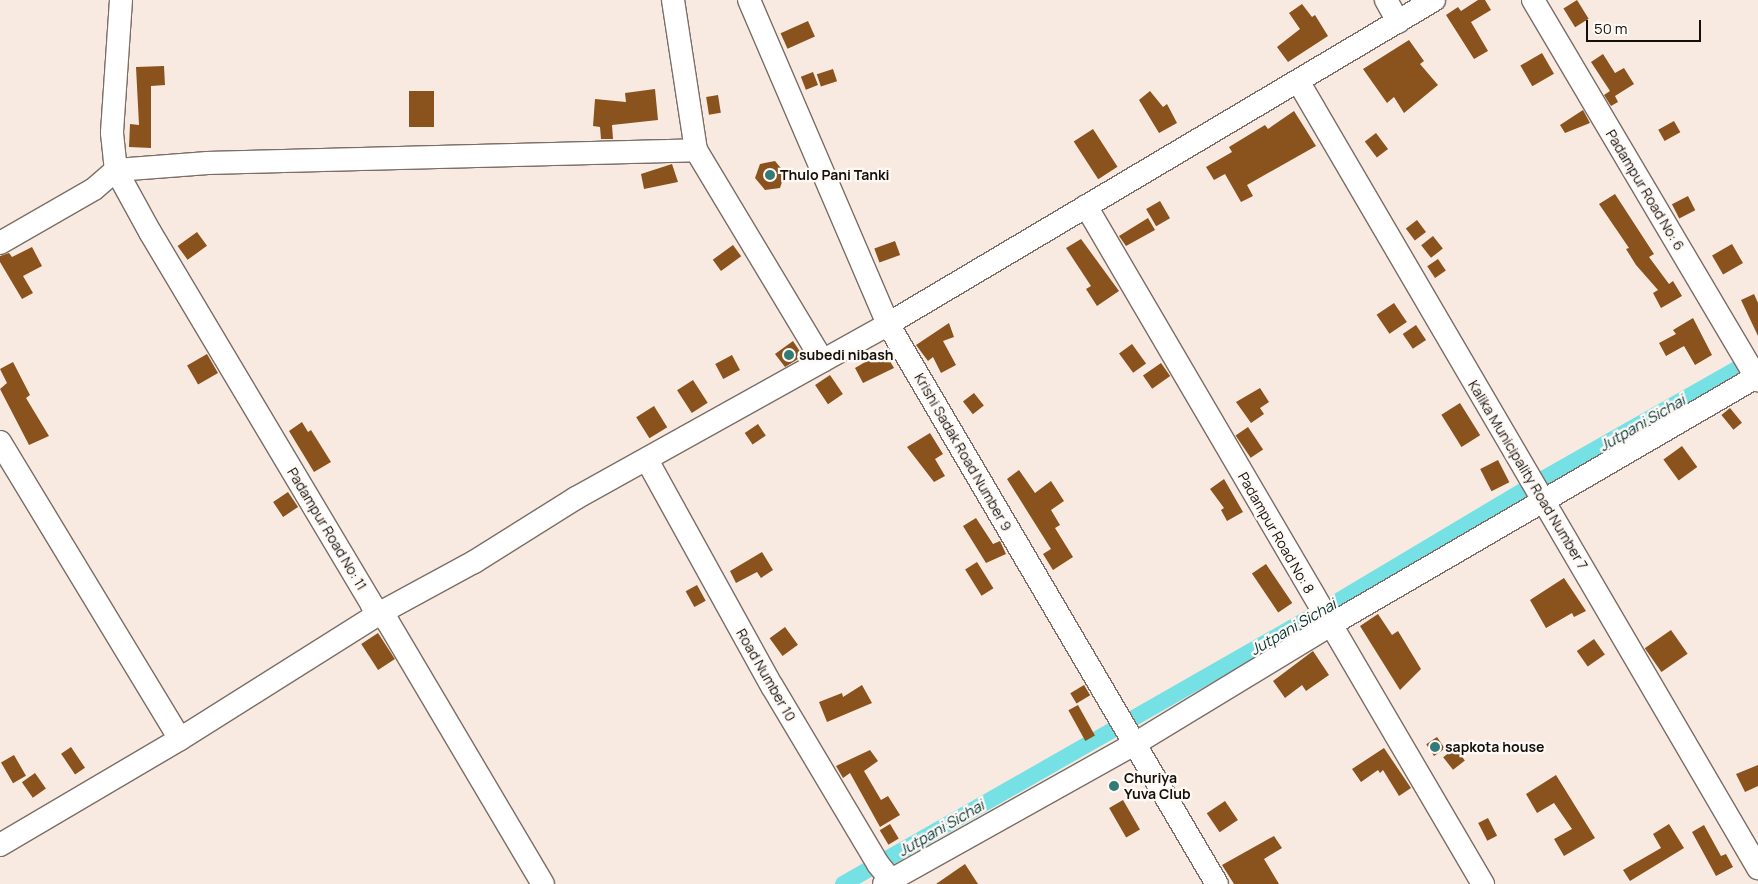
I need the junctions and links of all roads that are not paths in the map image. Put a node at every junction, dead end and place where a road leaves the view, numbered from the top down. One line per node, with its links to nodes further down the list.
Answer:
1 (121, 0): 10 (street)
2 (673, 0): 9 (street)
3 (749, 0): 13 (street, Krishi Sadak Road Number 9)
4 (1386, 0): 7 (street)
5 (1434, 0): 7 (street)
6 (1534, 0): 15 (street, Padampur Road No: 6)
7 (1398, 22): 8 (street)
8 (1298, 82): 11 (street); 18 (street, Kalika Municipality Road Number 7)
9 (696, 150): 10 (street); 14 (street)
10 (116, 170): 12 (street); 19 (street, Padampur Road No: 11)
11 (1086, 206): 13 (street); 20 (street, Padampur Road No: 8)
12 (0, 243)
13 (888, 324): 14 (street); 22 (street, Krishi Sadak Road Number 9)
14 (823, 361): 17 (street)
15 (1758, 377): 18 (street)
16 (0, 442): 21 (street)
17 (647, 460): 19 (street); 25 (street, Road Number 10)
18 (1543, 499): 20 (street); 24 (street, Kalika Municipality Road Number 7)
19 (380, 613): 21 (street); 26 (street, Padampur Road No: 11)
20 (1330, 625): 22 (street); 28 (street, Padampur Road No: 8)
21 (180, 739): 23 (street)
22 (1133, 745): 25 (street); 27 (street, Krishi Sadak Road Number 9)
23 (0, 845)
24 (1758, 868)
25 (889, 882)
26 (543, 884)
27 (1217, 884)
28 (1483, 884)

